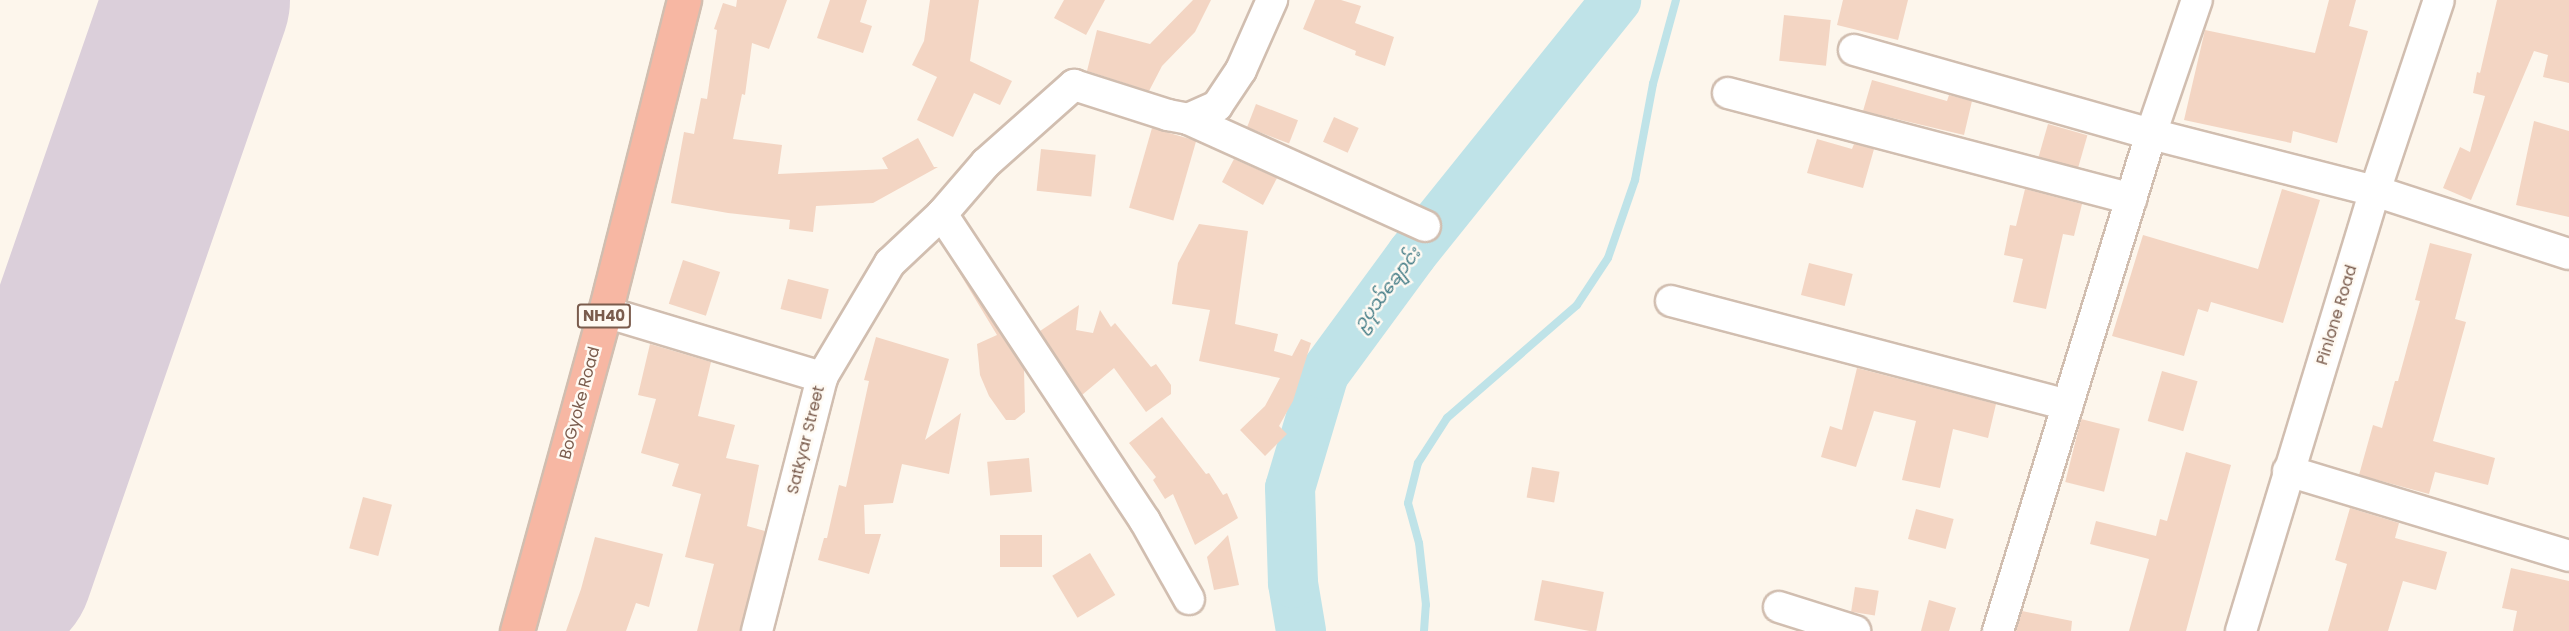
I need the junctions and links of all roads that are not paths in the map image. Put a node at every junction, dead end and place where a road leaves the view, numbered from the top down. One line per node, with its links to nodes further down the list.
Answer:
1 (684, 0): 15 (highway, BoGyoke Road / NH40)
2 (1272, 0): 7 (street)
3 (2197, 0): 8 (street)
4 (2439, 0): 9 (street, Pinlone Road)
5 (1854, 50): 8 (street)
6 (1728, 93): 10 (street)
7 (1188, 119): 11 (street, Satkyar Street); 12 (street)
8 (2151, 134): 9 (street); 10 (street)
9 (2375, 191): 13 (street); 18 (street, Pinlone Road)
10 (2131, 199): 17 (street)
11 (942, 214): 16 (street, Satkyar Street); 20 (street)
12 (1425, 226)
13 (2569, 254)
14 (1671, 300): 17 (street)
15 (605, 312): 16 (street); 22 (highway, BoGyoke Road / NH40)
16 (822, 376): 23 (street, Satkyar Street)
17 (2068, 405): 25 (street)
18 (2288, 471): 19 (street); 26 (street, Pinlone Road)
19 (2569, 556)
20 (1189, 599)
21 (1779, 607): 24 (street)
22 (517, 631)
23 (757, 631)
24 (1855, 631)
25 (1998, 631)
26 (2241, 631)

